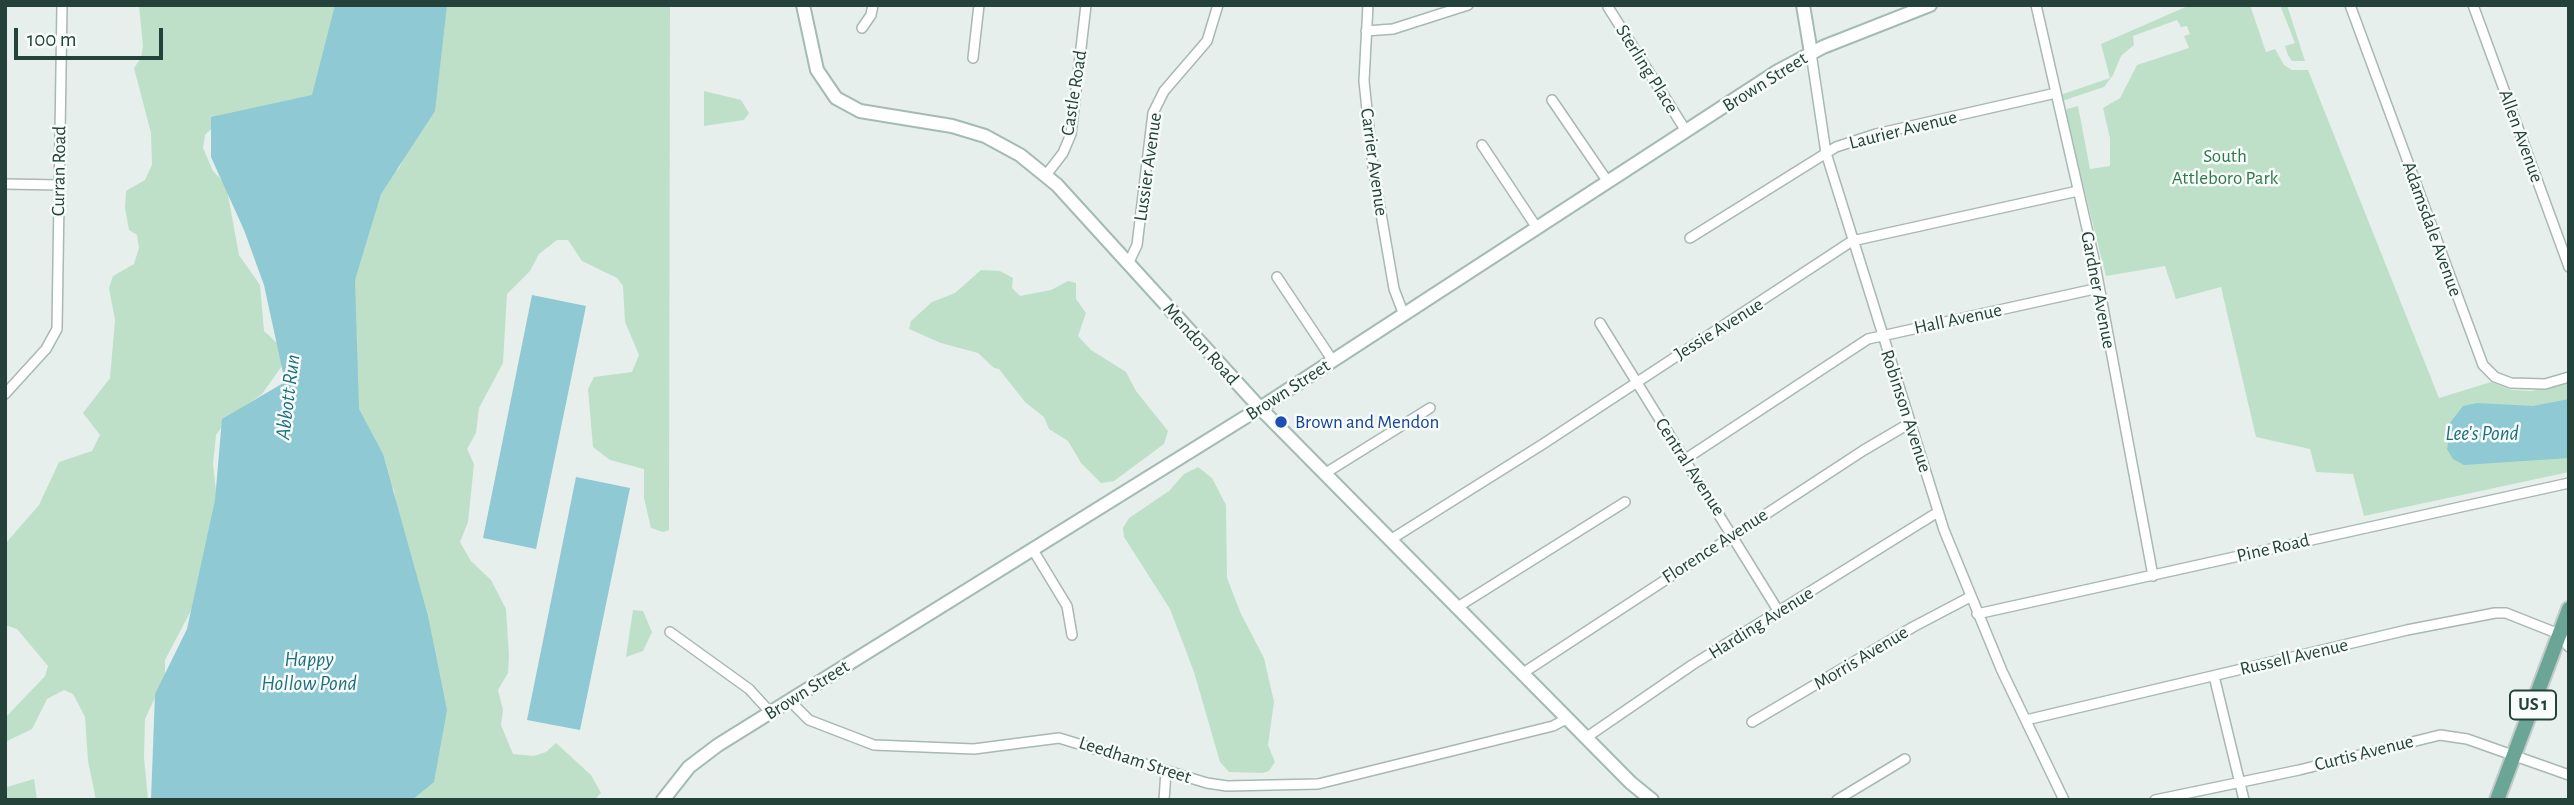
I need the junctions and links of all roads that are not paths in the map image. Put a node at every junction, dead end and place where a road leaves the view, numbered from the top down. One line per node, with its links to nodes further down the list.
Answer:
1 (62, 5): 27 (street, Curran Road)
2 (803, 5): 24 (street, Mendon Road)
3 (873, 5): 15 (street)
4 (979, 5): 18 (street)
5 (1086, 5): 24 (street, Castle Road)
6 (1218, 5): 32 (street, Lussier Avenue)
7 (1368, 5): 16 (street, Carrier Avenue)
8 (1468, 5): 16 (street)
9 (1803, 5): 17 (street, Robinson Avenue)
10 (1930, 5): 17 (street, Brown Street)
11 (2036, 5): 19 (street, Gardner Avenue)
12 (2350, 5): 40 (street, Adamsdale Avenue)
13 (2473, 5): 33 (street, Allen Avenue)
14 (1608, 7): 21 (street, Sterling Place)
15 (862, 28)
16 (1366, 31): 36 (street, Carrier Avenue)
17 (1811, 52): 21 (street, Brown Street); 23 (street, Robinson Avenue)
18 (973, 58)
19 (2056, 93): 23 (street, Laurier Avenue); 28 (street, Gardner Avenue)
20 (1552, 100): 25 (street)
21 (1686, 131): 25 (street, Brown Street)
22 (1482, 145): 29 (street)
23 (1826, 153): 30 (street, Laurier Avenue); 31 (street, Robinson Avenue)
24 (1046, 175): 32 (street, Mendon Road)
25 (1608, 182): 29 (street, Brown Street)
26 (5, 184): 27 (street)
27 (60, 185): 42 (street, Curran Road)
28 (2078, 191): 31 (street, Jessie Avenue); 35 (street, Gardner Avenue)
29 (1537, 228): 36 (street, Brown Street)
30 (1690, 238)
31 (1852, 241): 38 (street, Robinson Avenue); 41 (street, Jessie Avenue)
32 (1129, 262): 43 (street, Mendon Road)
33 (2569, 267)
34 (1277, 277): 39 (street)
35 (2099, 288): 38 (street, Hall Avenue); 54 (street, Gardner Avenue)
36 (1404, 315): 39 (street, Brown Street)
37 (1600, 323): 41 (street, Central Avenue)
38 (1881, 335): 45 (street, Robinson Avenue); 46 (street, Hall Avenue)
39 (1333, 361): 43 (street, Brown Street)
40 (2569, 377)
41 (1634, 382): 46 (street, Central Avenue); 52 (street, Jessie Avenue)
42 (5, 394)
43 (1260, 408): 47 (street, Mendon Road); 53 (street, Brown Street)
44 (1430, 408): 47 (street)
45 (1910, 423): 50 (street, Robinson Avenue); 51 (street, Florence Avenue)
46 (1685, 460): 51 (street, Central Avenue)
47 (1324, 474): 52 (street, Mendon Road)
48 (2569, 483): 54 (street, Pine Road)
49 (1625, 502): 56 (street)
50 (1938, 512): 55 (street, Robinson Avenue); 58 (street, Harding Avenue)
51 (1734, 535): 58 (street, Central Avenue); 64 (street, Florence Avenue)
52 (1390, 540): 56 (street, Mendon Road)
53 (1033, 550): 61 (street); 66 (street, Brown Street)
54 (2153, 576): 59 (street, Pine Road)
55 (1970, 597): 59 (street, Robinson Avenue); 70 (street, Morris Avenue)
56 (1456, 608): 64 (street, Mendon Road)
57 (2569, 610): 62 (main road, US 1)
58 (1779, 612): 71 (street, Harding Avenue)
59 (1977, 614): 69 (street, Robinson Avenue)
60 (670, 632): 67 (street)
61 (1072, 635)
62 (2559, 635): 63 (street); 65 (street, Russell Avenue); 72 (main road, US 1)
63 (2569, 647)
64 (1523, 673): 68 (street, Mendon Road)
65 (2214, 676): 69 (street, Russell Avenue); 76 (street)
66 (790, 701): 67 (street, Brown Street); 74 (street, Leedham Street)
67 (771, 713): 77 (street, Brown Street)
68 (1568, 718): 71 (street, Mendon Road); 74 (street, Leedham Street)
69 (2026, 720): 81 (street, Robinson Avenue)
70 (1752, 722)
71 (1587, 737): 79 (street, Mendon Road)
72 (2513, 757): 75 (street, Curtis Avenue); 76 (street, Curtis Avenue); 84 (main road, US 1)
73 (1905, 759): 80 (street)
74 (1166, 771): 78 (street)
75 (2569, 775)
76 (2240, 782): 82 (street, Curtis Avenue); 83 (street)
77 (663, 800)
78 (1164, 800)
79 (1652, 800)
80 (1837, 800)
81 (2064, 800)
82 (2155, 800)
83 (2244, 800)
84 (2497, 800)

